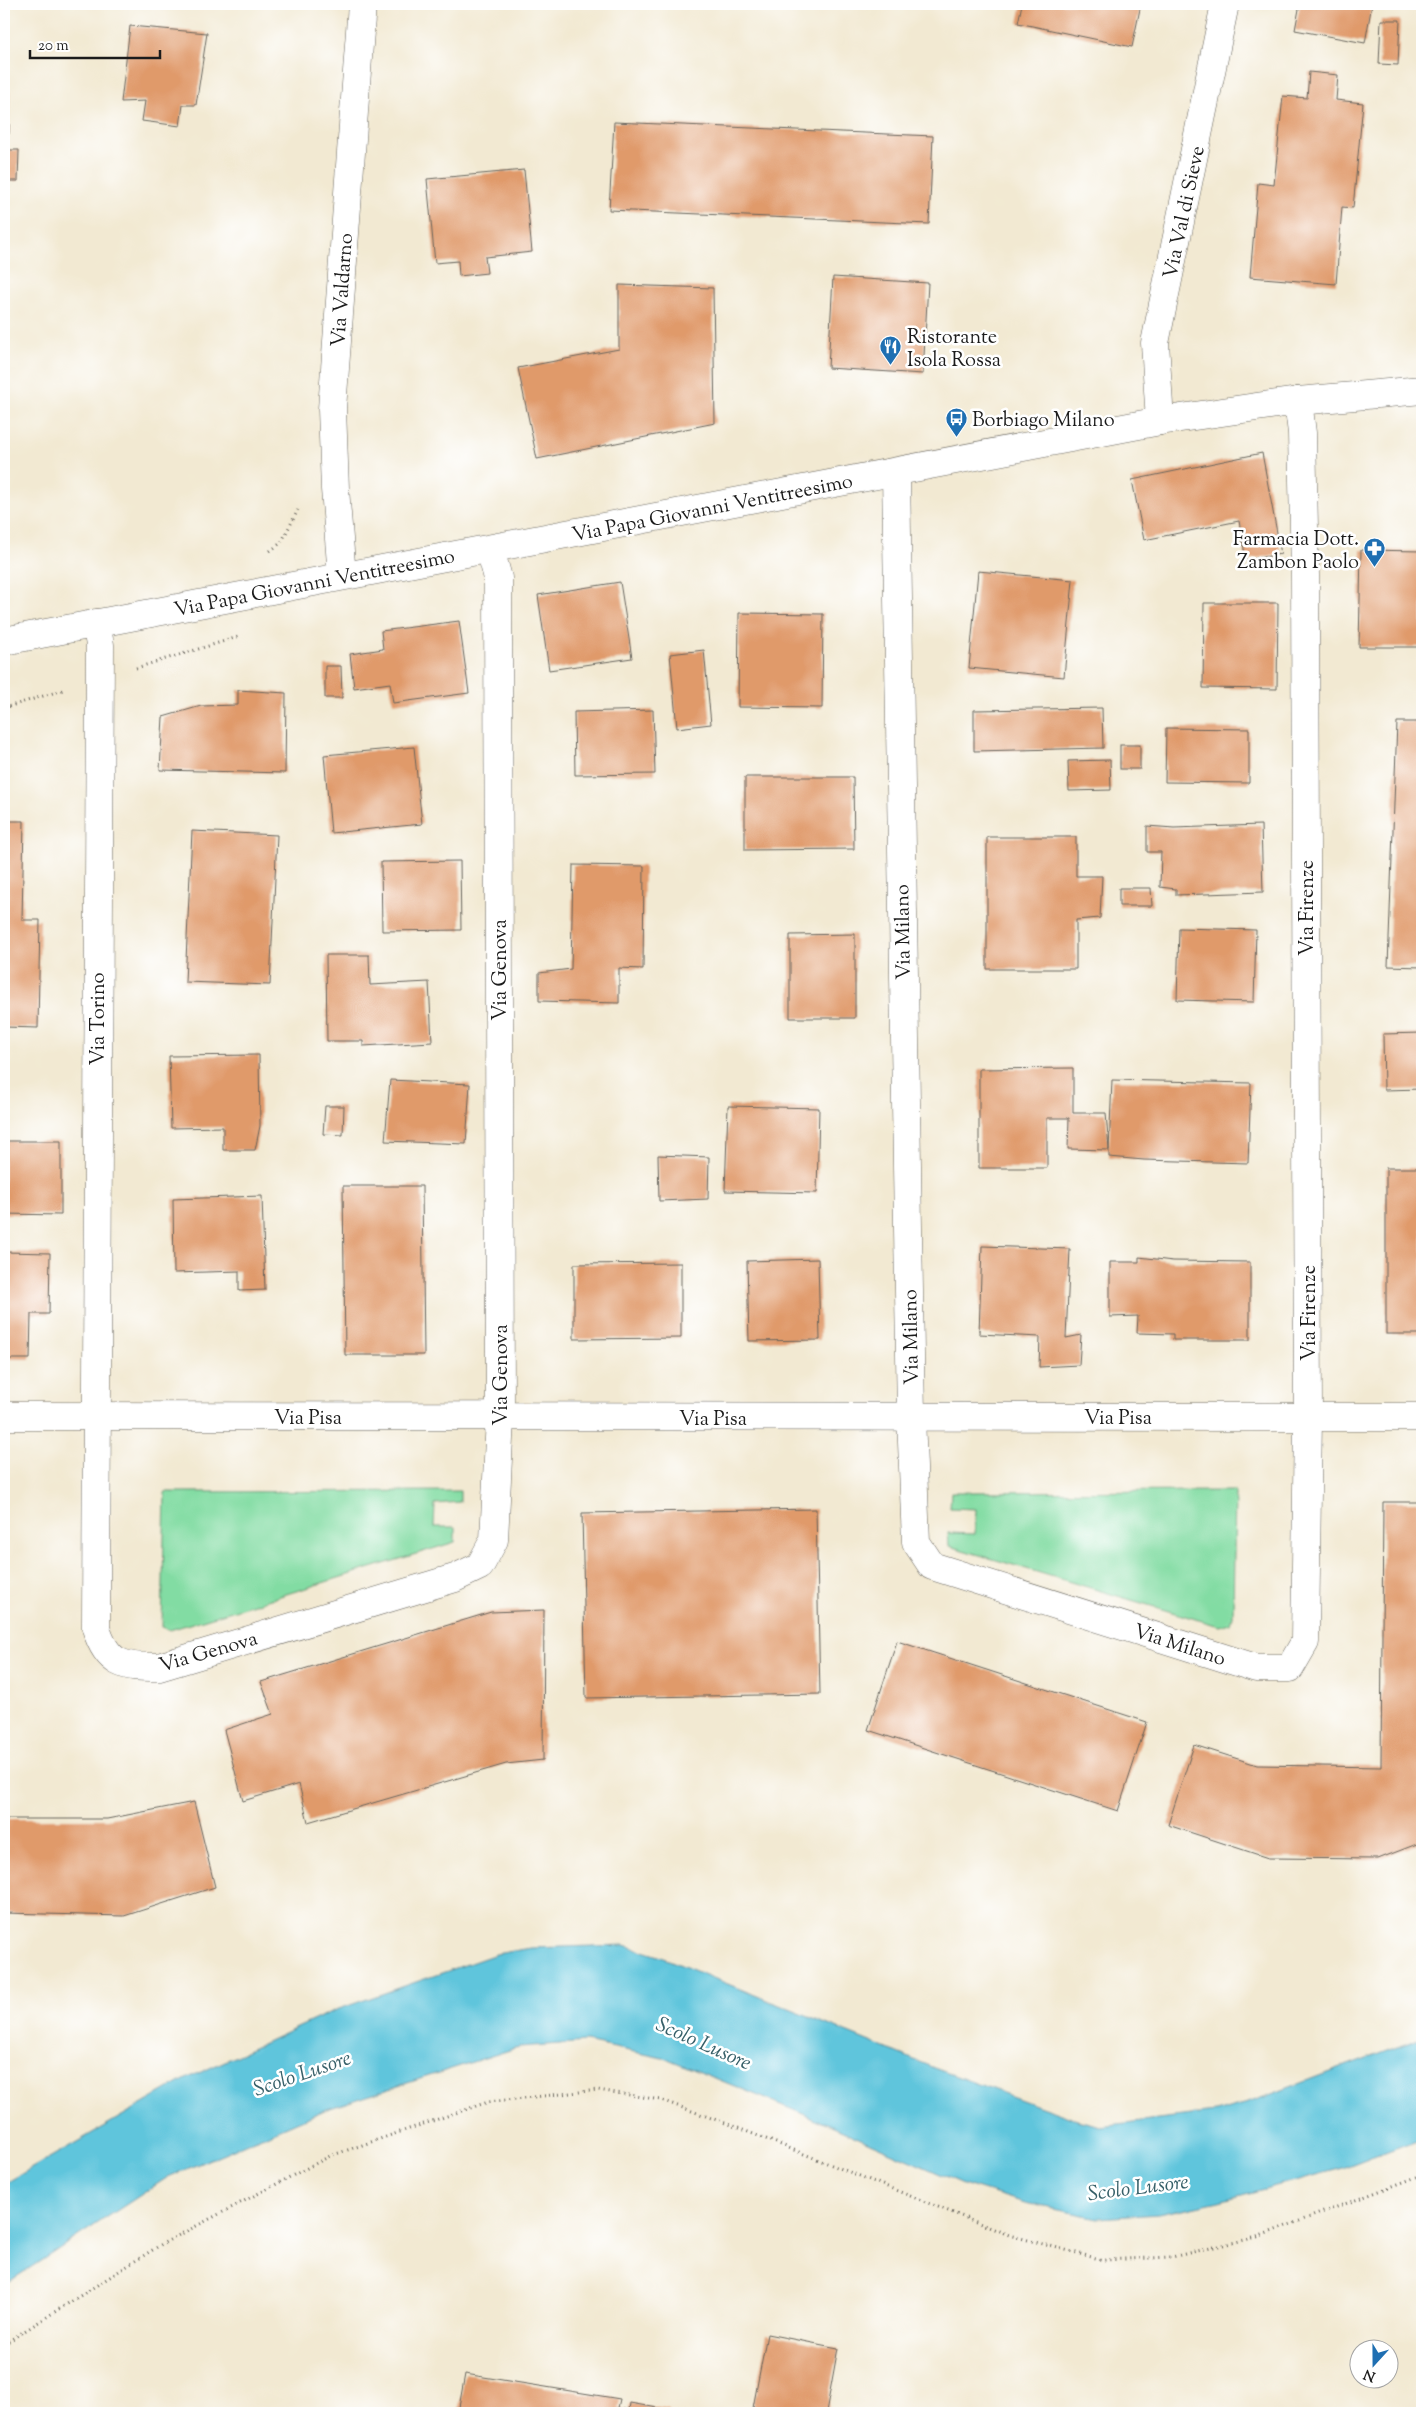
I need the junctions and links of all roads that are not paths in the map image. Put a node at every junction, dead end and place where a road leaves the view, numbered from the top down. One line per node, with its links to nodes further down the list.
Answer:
1 (362, 4): 8 (street, Via Valdarno)
2 (1225, 4): 5 (street, Via Val di Sieve)
3 (1422, 390): 4 (street, Via Papa Giovanni Ventitreesimo)
4 (1298, 401): 5 (street, Via Papa Giovanni Ventitreesimo); 13 (street, Via Firenze)
5 (1160, 421): 6 (street, Via Papa Giovanni Ventitreesimo)
6 (896, 472): 7 (street, Via Papa Giovanni Ventitreesimo); 14 (street, Via Milano)
7 (490, 549): 8 (street, Via Papa Giovanni Ventitreesimo); 16 (street, Via Genova)
8 (342, 576): 9 (street, Via Papa Giovanni Ventitreesimo)
9 (96, 624): 10 (street, Via Papa Giovanni Ventitreesimo); 12 (street, Via Torino)
10 (4, 641)
11 (4, 1416): 12 (street, Via Pisa)
12 (95, 1416): 16 (street, Via Pisa); 16 (street, Via Genova)
13 (1308, 1416): 14 (street, Via Pisa); 14 (street, Via Milano); 15 (street, Via Pisa)
14 (911, 1417): 16 (street, Via Pisa)
15 (1422, 1417)
16 (500, 1418)

